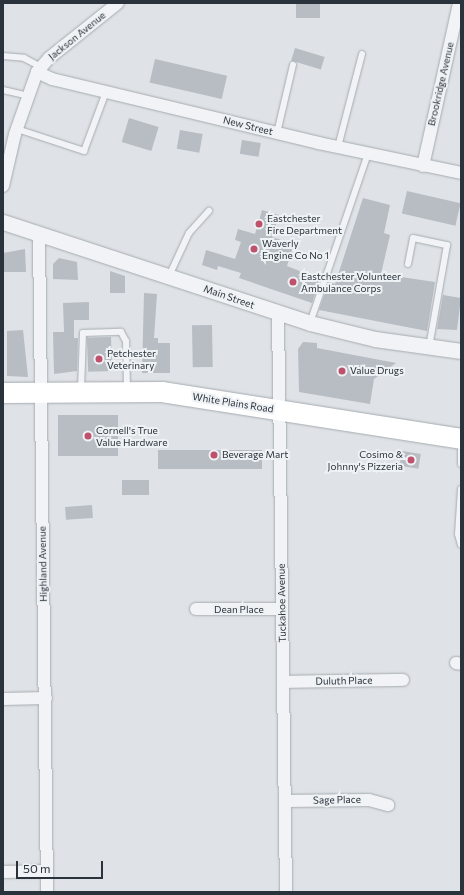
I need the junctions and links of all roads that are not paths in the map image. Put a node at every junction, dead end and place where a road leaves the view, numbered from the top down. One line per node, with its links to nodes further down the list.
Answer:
1 (118, 3): 6 (street, Jackson Avenue)
2 (459, 3): 14 (street, Brookridge Avenue)
3 (362, 54): 12 (lane)
4 (3, 56): 6 (lane)
5 (293, 65): 11 (lane)
6 (39, 70): 8 (street, New Street); 9 (street, Jackson Avenue)
7 (4, 90): 9 (lane)
8 (106, 92): 10 (lane); 11 (street, New Street)
9 (28, 96): 10 (street, Jackson Avenue)
10 (17, 129): 16 (street, Jackson Avenue)
11 (278, 133): 12 (street, New Street)
12 (338, 148): 13 (street, New Street)
13 (368, 154): 14 (street, New Street); 23 (lane)
14 (423, 166): 15 (street, New Street)
15 (461, 173)
16 (3, 186)
17 (209, 211): 21 (lane)
18 (3, 222): 19 (street, Main Street)
19 (39, 235): 21 (street, Main Street); 29 (street, Highland Avenue)
20 (408, 264): 24 (lane)
21 (169, 276): 22 (street, Main Street)
22 (278, 313): 23 (street, Main Street); 30 (street, Tuckahoe Avenue)
23 (310, 323): 24 (street, Main Street)
24 (429, 347): 25 (street, Main Street)
25 (461, 351)
26 (126, 391): 28 (main road, White Plains Road); 28 (lane); 30 (main road, White Plains Road)
27 (3, 392): 29 (main road, White Plains Road)
28 (81, 392): 29 (main road, White Plains Road)
29 (40, 394): 40 (street, Highland Avenue)
30 (280, 410): 31 (main road, White Plains Road); 37 (street, Tuckahoe Avenue)
31 (461, 439)
32 (461, 450): 33 (lane)
33 (461, 464)
34 (461, 489): 35 (lane)
35 (461, 545)
36 (196, 609): 37 (street, Dean Place)
37 (282, 610): 39 (street, Tuckahoe Avenue)
38 (403, 680): 39 (street, Duluth Place)
39 (284, 682): 42 (street, Tuckahoe Avenue)
40 (46, 698): 41 (street); 44 (street, Highland Avenue)
41 (3, 699)
42 (285, 801): 43 (street, Sage Place); 47 (street, Tuckahoe Avenue)
43 (388, 805)
44 (47, 871): 45 (street); 46 (street, Highland Avenue)
45 (3, 872)
46 (47, 892)
47 (286, 892)

